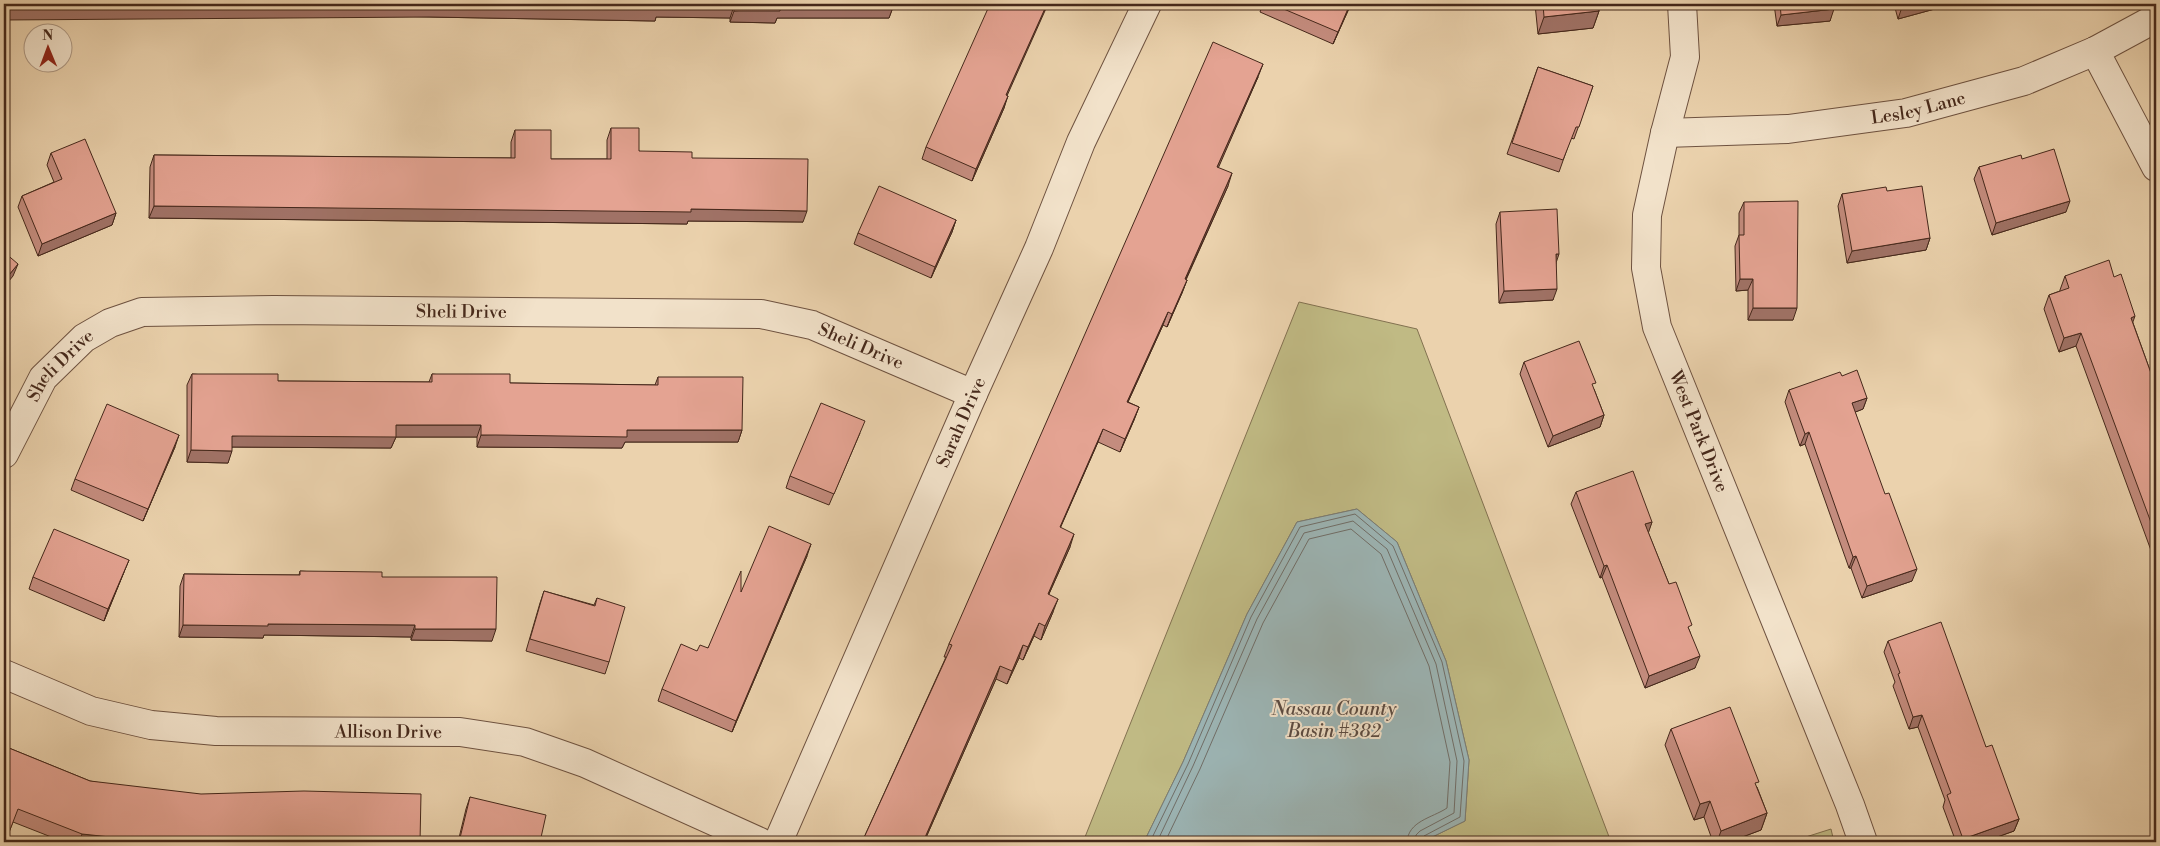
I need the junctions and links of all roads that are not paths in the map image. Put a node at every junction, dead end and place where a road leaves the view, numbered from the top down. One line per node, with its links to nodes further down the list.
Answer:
1 (1147, 4): 7 (street, Sarah Drive)
2 (1682, 4): 5 (street, West Park Drive)
3 (2156, 18): 4 (street, Lesley Lane)
4 (2095, 51): 5 (street, Lesley Lane); 6 (street)
5 (1665, 133): 12 (street, West Park Drive)
6 (2156, 167)
7 (973, 394): 8 (street, Sheli Drive); 11 (street, Sarah Drive)
8 (4, 454)
9 (4, 674): 10 (street, Allison Drive)
10 (760, 842)
11 (778, 842)
12 (1863, 842)

